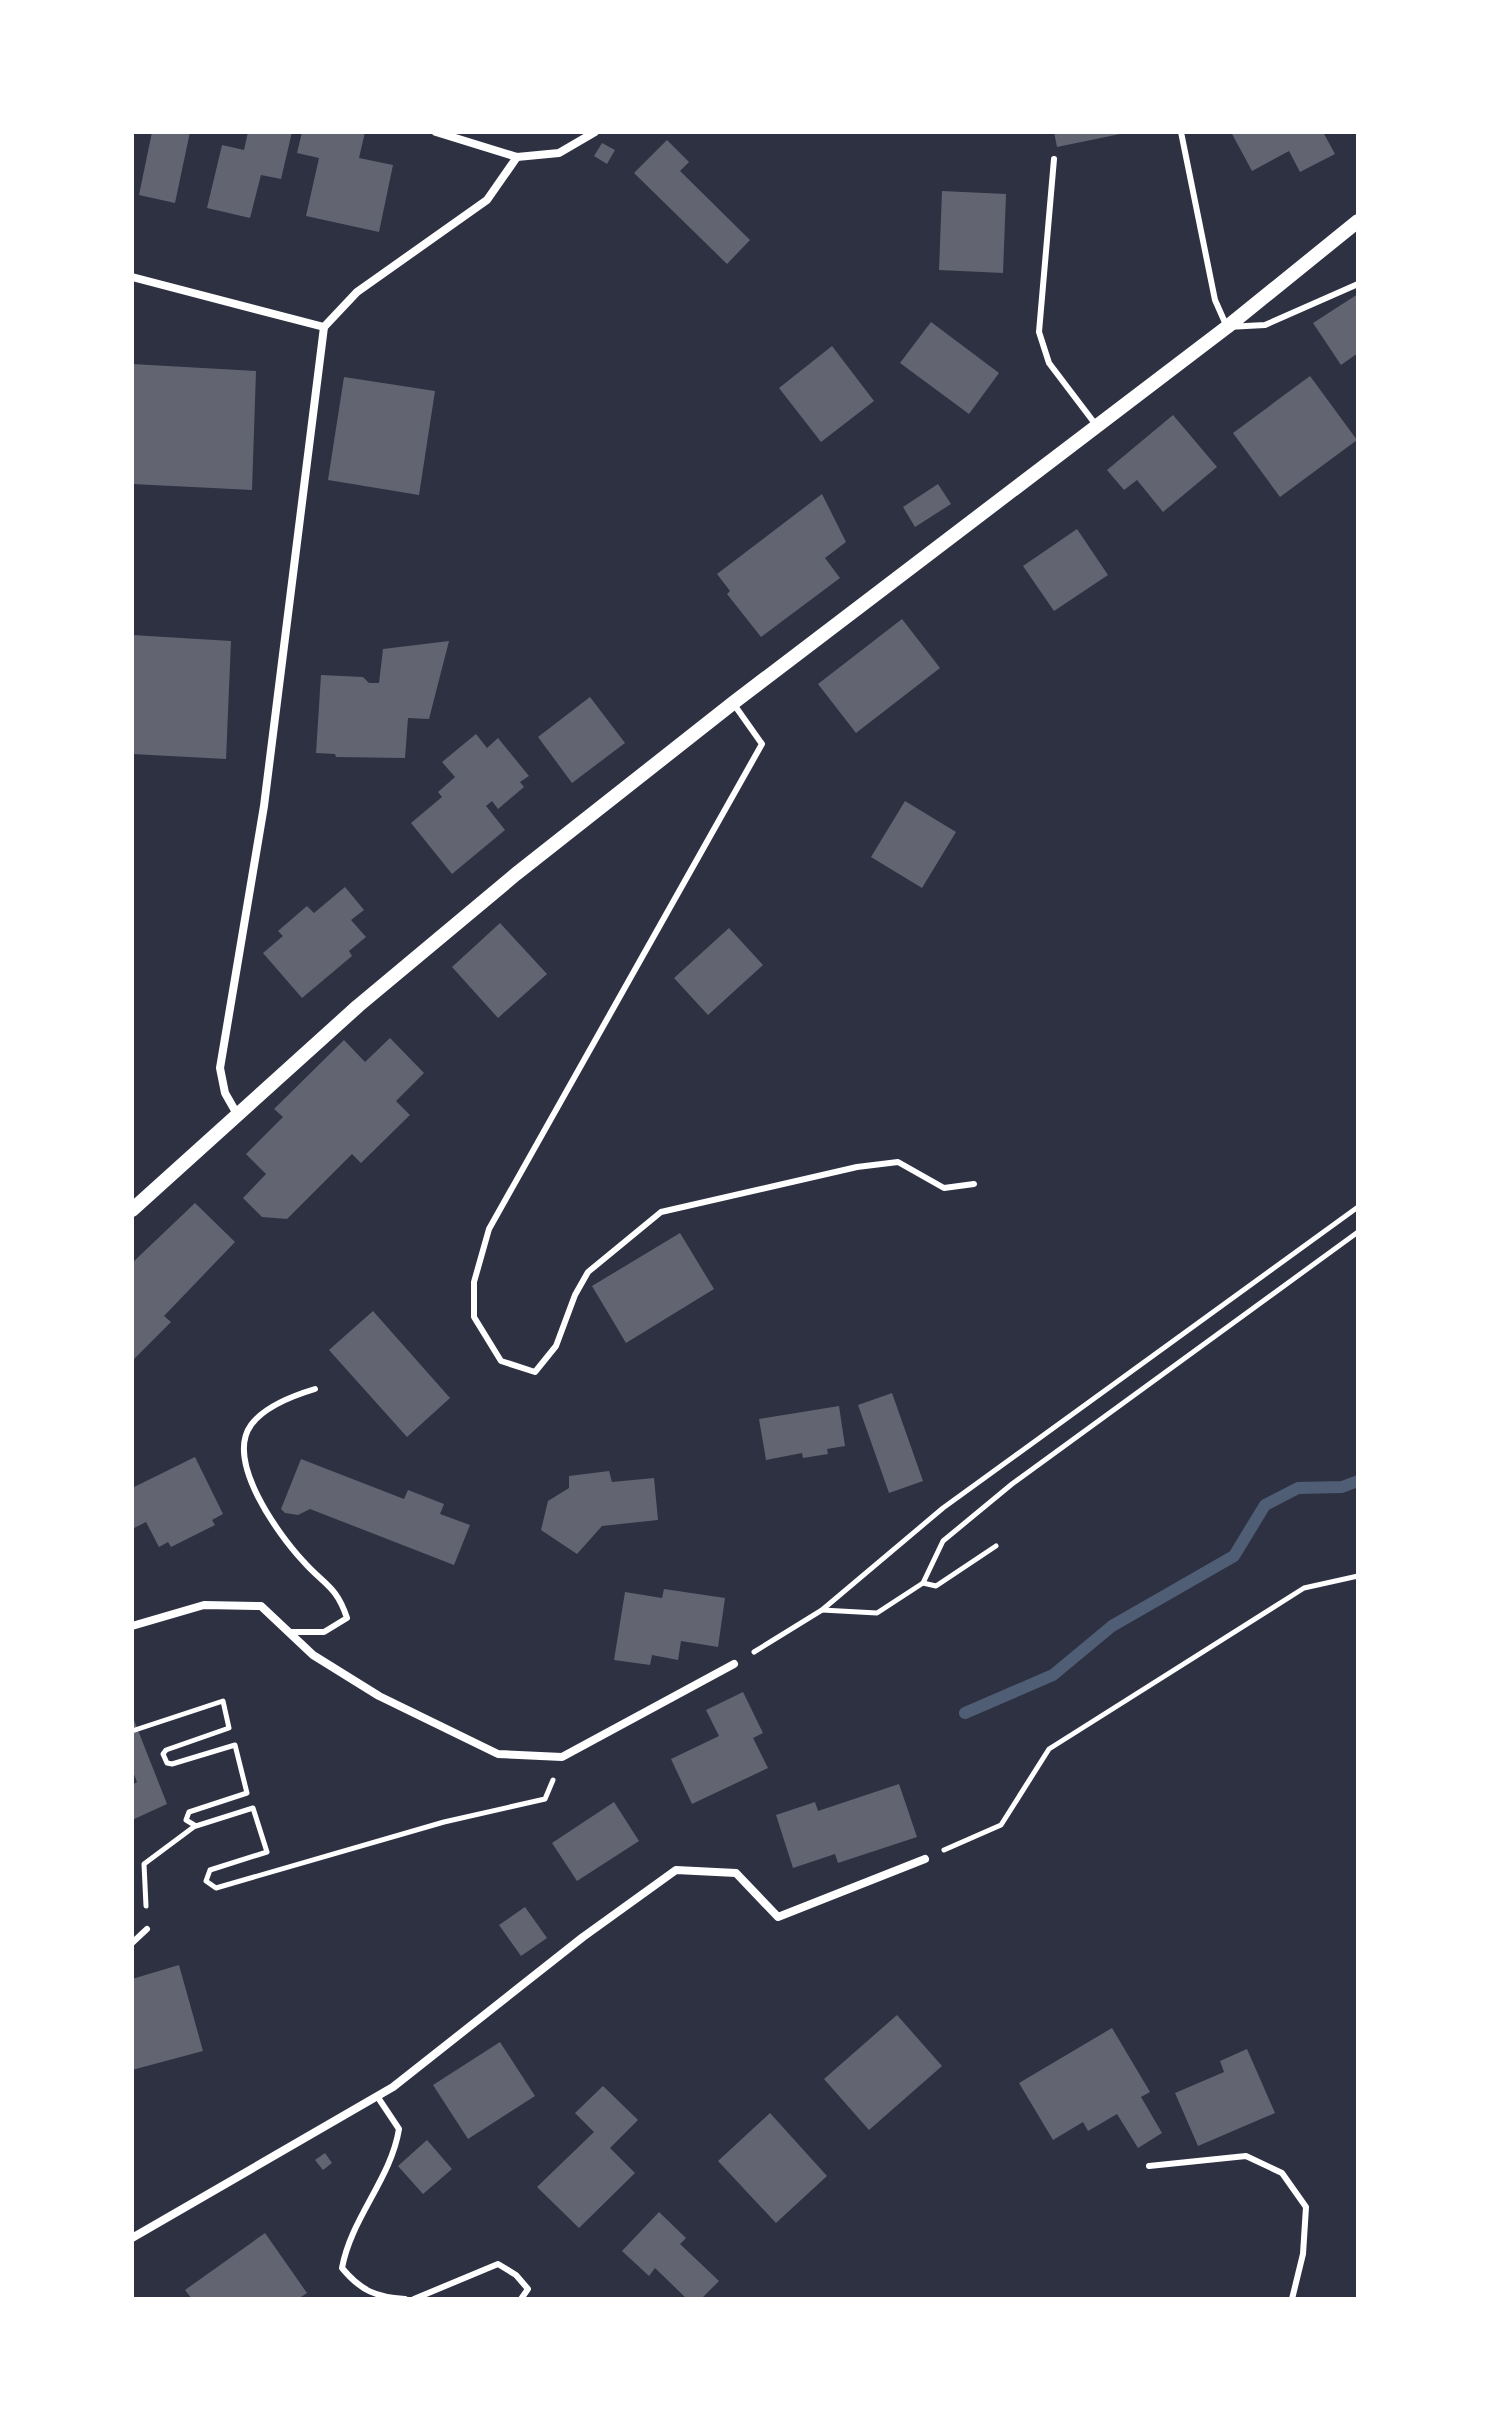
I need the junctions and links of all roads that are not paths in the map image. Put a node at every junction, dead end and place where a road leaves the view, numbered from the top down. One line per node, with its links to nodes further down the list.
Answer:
1 (436, 132): 4 (street)
2 (595, 132): 4 (street)
3 (1181, 132): 10 (lane)
4 (517, 157): 9 (street)
5 (1054, 159): 11 (lane)
6 (1358, 221): 10 (street)
7 (132, 277): 9 (street)
8 (1358, 284): 10 (lane)
9 (324, 327): 13 (street)
10 (1227, 327): 11 (street)
11 (1097, 426): 12 (street)
12 (733, 703): 13 (street); 14 (lane)
13 (237, 1114): 15 (street)
14 (974, 1184)
15 (132, 1210)
16 (315, 1389): 18 (lane)
17 (132, 1626): 18 (street)
18 (288, 1632): 19 (street)
19 (734, 1664)
20 (925, 1859): 23 (street)
21 (147, 1929): 22 (lane)
22 (132, 1943)
23 (377, 2096): 25 (street); 26 (lane)
24 (1149, 2166): 29 (lane)
25 (132, 2238)
26 (405, 2299)
27 (414, 2299): 28 (lane)
28 (521, 2299)
29 (1292, 2299)

